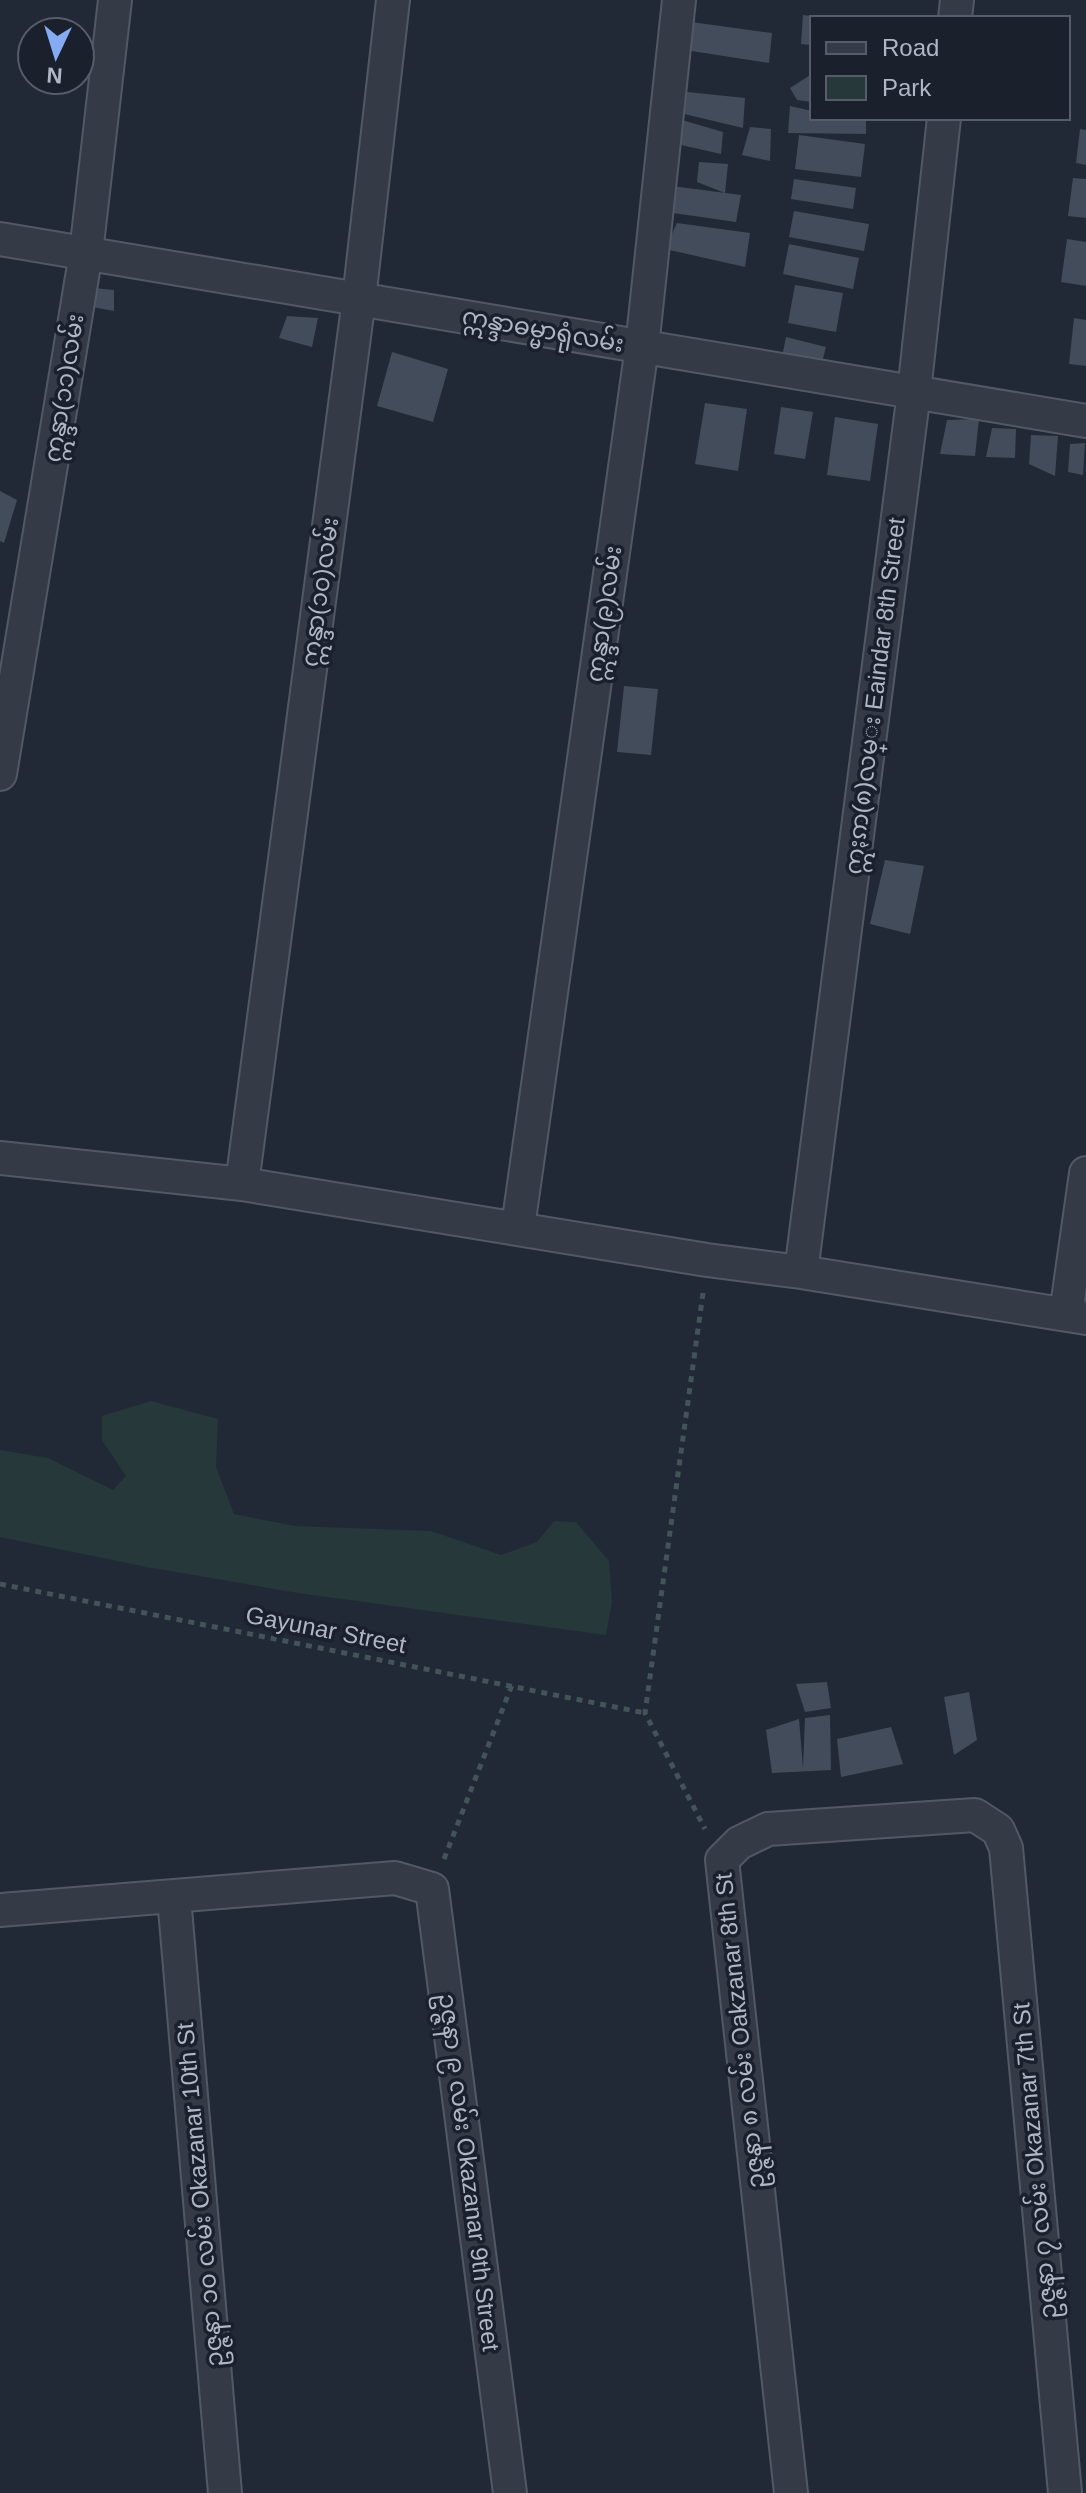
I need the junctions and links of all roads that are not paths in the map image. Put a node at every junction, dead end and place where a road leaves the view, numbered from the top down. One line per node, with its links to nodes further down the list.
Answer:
1 (115, 0): 6 (street, ဣန္ဒာ(၁၁)လမ်း)
2 (393, 0): 7 (street, ဣန္ဒာ(၁၀)လမ်း)
3 (679, 0): 8 (street, ဣန္ဒာ(၉)လမ်း)
4 (944, 120): 9 (street, ဣႏၵာ(၈)လမ္း Eaindar 8th Street)
5 (0, 239): 6 (street, ဣန္ဒာဓမ္မာရုံလမ်း)
6 (86, 253): 7 (street, ဣန္ဒာဓမ္မာရုံလမ်း); 11 (street, ဣန္ဒာ(၁၁)လမ်း)
7 (359, 299): 8 (street, ဣန္ဒာဓမ္မာရုံလမ်း); 14 (street, ဣန္ဒာ(၁၀)လမ်း)
8 (642, 347): 9 (street, ဣန္ဒာဓမ္မာရုံလမ်း); 15 (street, ဣန္ဒာ(၉)လမ်း)
9 (914, 392): 10 (street, ဣန္ဒာဓမ္မာရုံလမ်း); 16 (street, ဣႏၵာ(၈)လမ္း Eaindar 8th Street)
10 (1086, 421)
11 (0, 774)
12 (0, 1158): 14 (street)
13 (1086, 1173): 17 (street)
14 (242, 1184): 15 (street)
15 (518, 1227): 16 (street)
16 (801, 1272): 17 (street)
17 (1076, 1316)
18 (998, 1830): 23 (street, ဥဇ္ဇနာ ၈ လမ်း Oakzanar 8th St); 24 (street, ဥဇ္ဇနာ ၇ လမ်း Okazanar 7th St)
19 (174, 1897): 20 (street); 21 (street, ဥဇ္ဇနာ ၁၀ လမ်း Okazanar 10th St); 22 (street, ဥဇ္ဇနာ ၉ လမ်း Okazanar 9th Street)
20 (0, 1910)
21 (225, 2493)
22 (510, 2493)
23 (791, 2493)
24 (1065, 2493)

